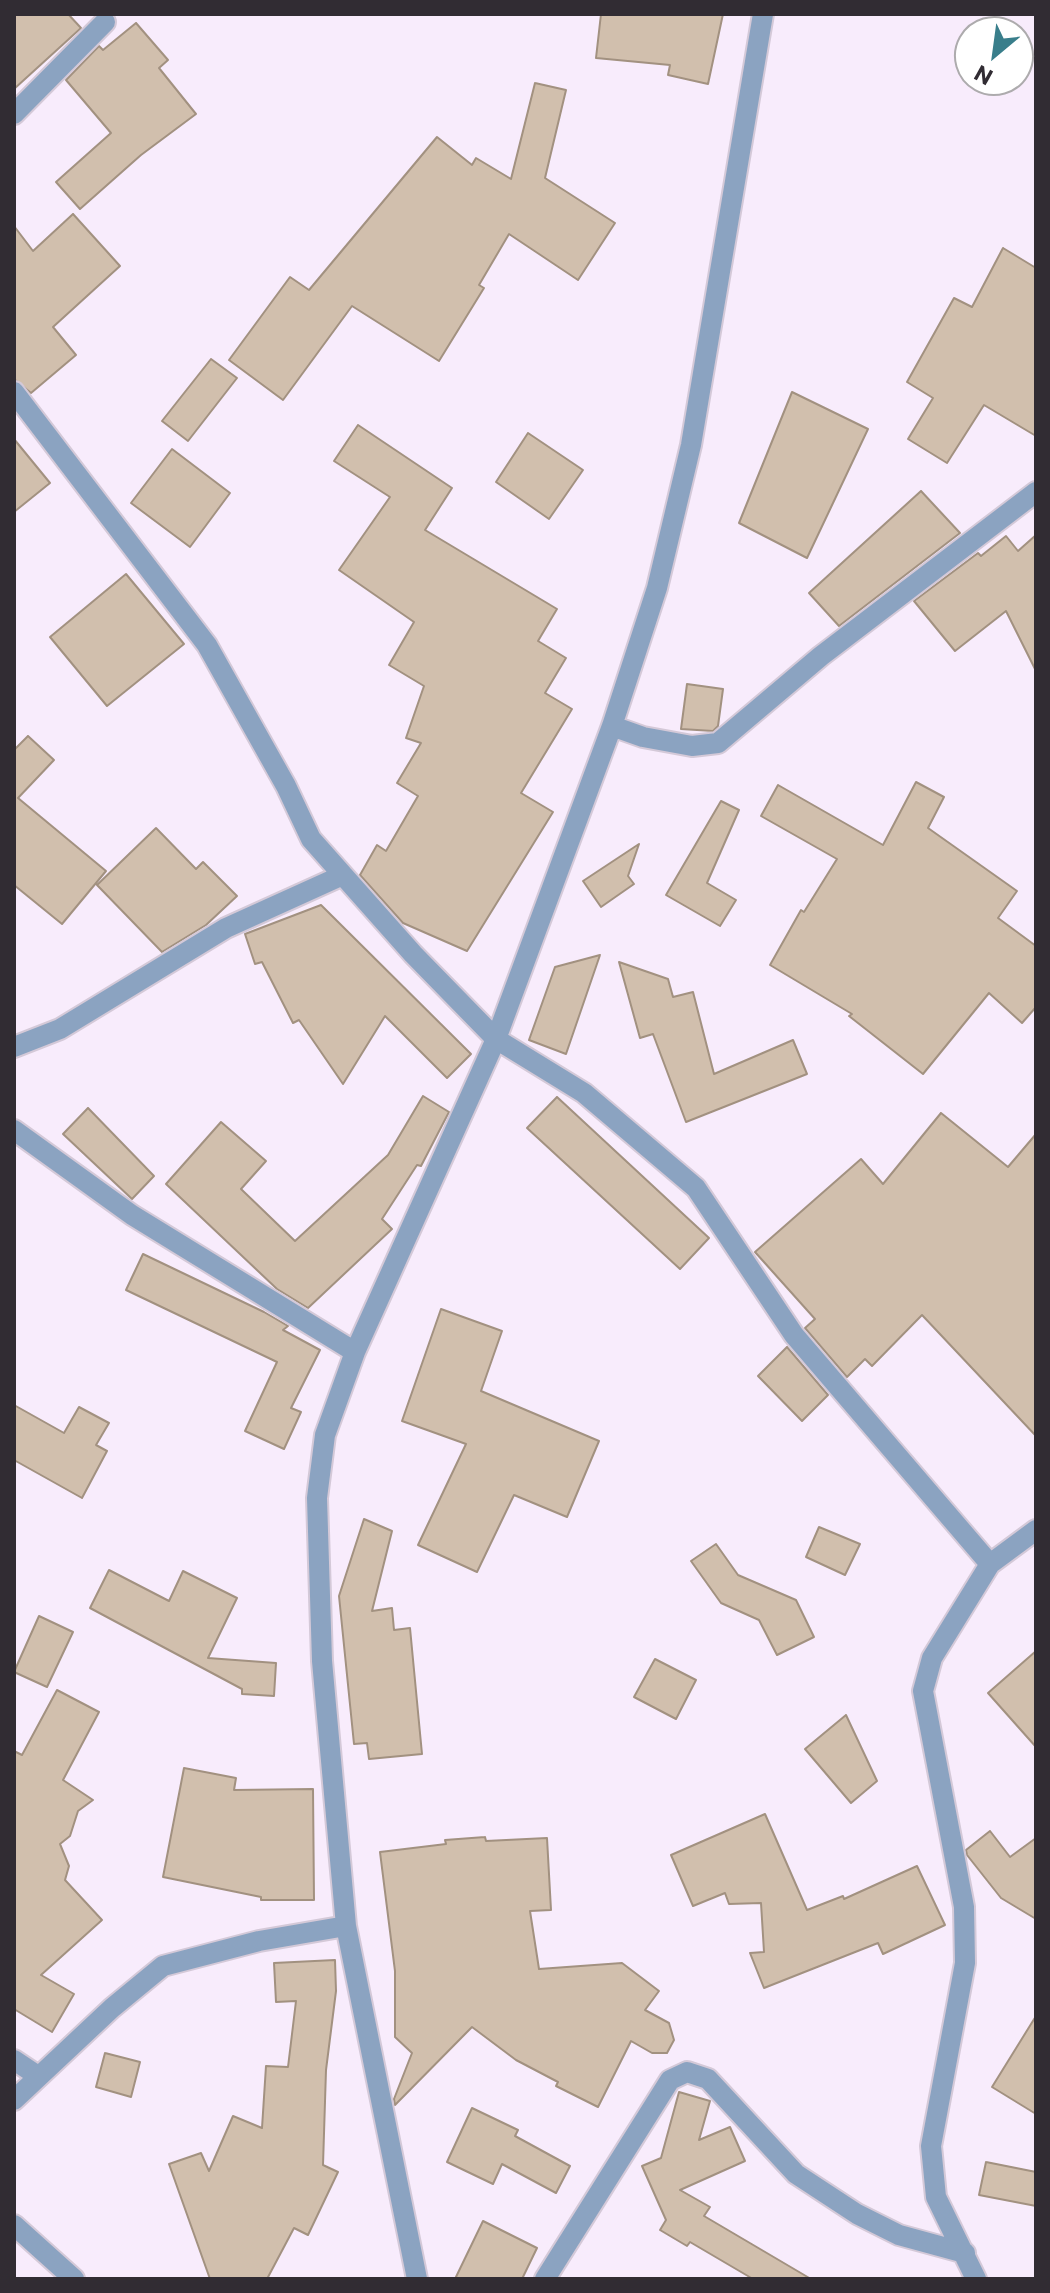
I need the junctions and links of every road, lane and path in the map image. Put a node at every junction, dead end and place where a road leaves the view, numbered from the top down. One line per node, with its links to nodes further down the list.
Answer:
1 (763, 14): 6 (street)
2 (105, 22): 3 (street)
3 (14, 114)
4 (14, 392): 7 (street)
5 (1036, 492): 6 (street)
6 (612, 726): 8 (street)
7 (343, 875): 8 (street); 9 (street)
8 (496, 1039): 11 (street); 13 (street)
9 (14, 1047)
10 (14, 1130): 11 (street)
11 (355, 1352): 14 (street)
12 (1036, 1530): 13 (street)
13 (990, 1564): 19 (street)
14 (346, 1926): 16 (street); 21 (street)
15 (14, 2060): 16 (street)
16 (38, 2076): 17 (street)
17 (14, 2100)
18 (14, 2225): 20 (street)
19 (965, 2253): 22 (street); 23 (street)
20 (74, 2279)
21 (417, 2279)
22 (545, 2279)
23 (976, 2279)

